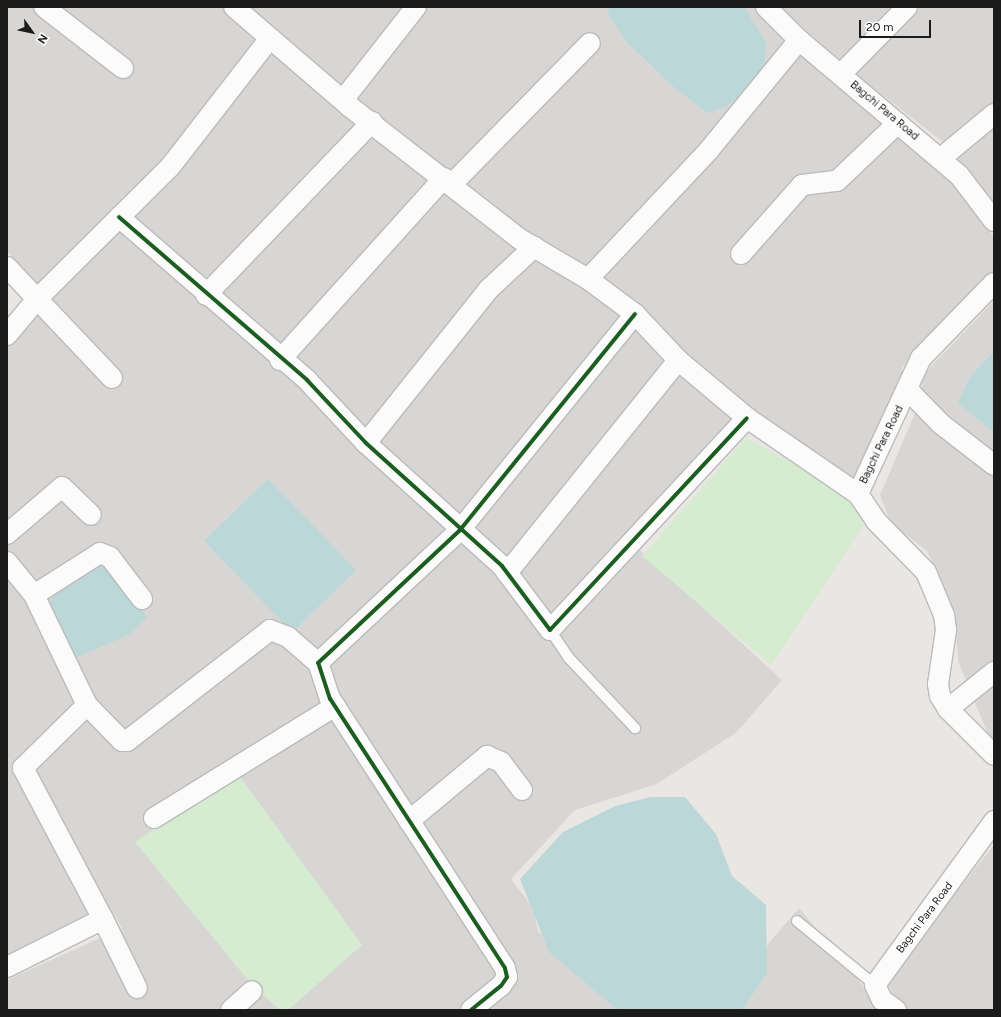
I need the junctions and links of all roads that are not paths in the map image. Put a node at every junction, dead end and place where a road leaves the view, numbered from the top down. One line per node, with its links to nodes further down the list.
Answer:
1 (44, 7): 9 (street)
2 (234, 7): 6 (street)
3 (416, 7): 11 (street)
4 (766, 7): 7 (street, Bagchi Para Road)
5 (907, 7): 10 (street)
6 (270, 38): 11 (street); 17 (street)
7 (800, 40): 10 (street, Bagchi Para Road); 22 (street)
8 (590, 43): 16 (street)
9 (123, 68)
10 (841, 74): 14 (street, Bagchi Para Road)
11 (343, 100): 13 (street)
12 (994, 114): 15 (street)
13 (372, 122): 16 (street); 24 (street)
14 (898, 123): 15 (street, Bagchi Para Road); 20 (street)
15 (940, 159): 18 (street, Bagchi Para Road)
16 (448, 181): 19 (street); 28 (street)
17 (119, 217): 24 (street); 25 (street)
18 (994, 221)
19 (534, 247): 22 (street); 33 (street)
20 (741, 254)
21 (7, 266): 25 (street)
22 (588, 279): 26 (street)
23 (994, 283): 31 (street, Bagchi Para Road)
24 (206, 295): 28 (street)
25 (38, 299): 27 (street); 30 (street)
26 (635, 314): 29 (street); 37 (street)
27 (7, 334)
28 (280, 360): 33 (street)
29 (678, 360): 32 (street); 40 (street)
30 (112, 378)
31 (908, 390): 34 (street); 35 (street, Bagchi Para Road)
32 (747, 418): 35 (street); 43 (street)
33 (366, 443): 37 (street)
34 (994, 465)
35 (858, 494): 48 (street, Bagchi Para Road)
36 (91, 515): 38 (street)
37 (460, 530): 40 (street); 44 (street)
38 (7, 534)
39 (7, 562): 41 (street)
40 (507, 572): 43 (street)
41 (34, 595): 42 (street); 46 (street)
42 (142, 599)
43 (550, 630): 49 (lane)
44 (318, 663): 46 (street); 47 (street)
45 (994, 672): 48 (street)
46 (87, 705): 55 (street)
47 (335, 706): 52 (street); 53 (street)
48 (948, 709): 50 (street, Bagchi Para Road)
49 (635, 728)
50 (994, 755)
51 (522, 790): 53 (street)
52 (154, 818)
53 (409, 822): 61 (street)
54 (991, 835): 58 (street, Bagchi Para Road)
55 (103, 919): 57 (street); 59 (street)
56 (797, 921): 58 (lane)
57 (7, 967)
58 (875, 985): 63 (street)
59 (137, 988)
60 (252, 991): 62 (street)
61 (474, 1009)
62 (231, 1010)
63 (896, 1010)

